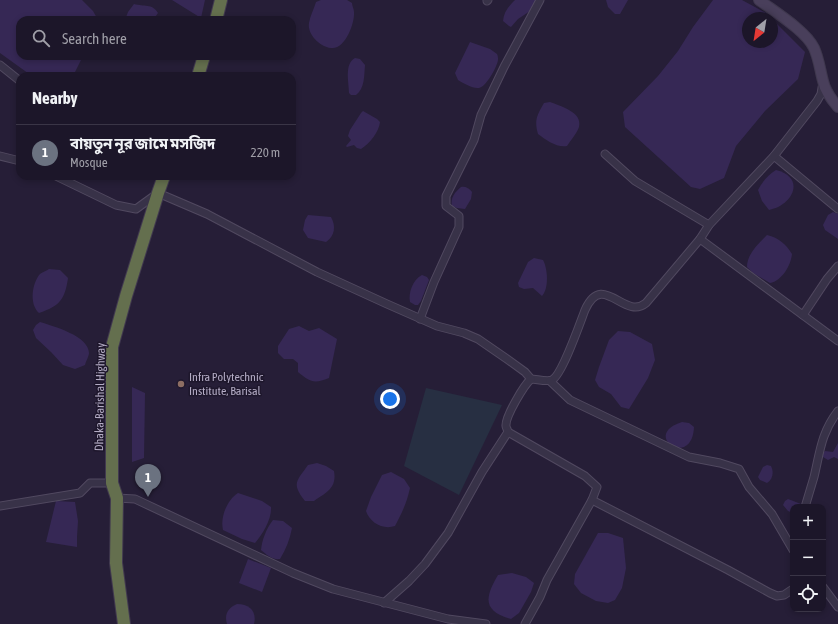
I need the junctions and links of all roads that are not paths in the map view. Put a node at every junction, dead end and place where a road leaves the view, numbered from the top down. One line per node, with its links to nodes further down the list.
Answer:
1 (221, 0): 4 (highway)
2 (540, 0): 23 (street)
3 (759, 0): 9 (street)
4 (217, 16)
5 (203, 60): 7 (highway)
6 (0, 64): 8 (street)
7 (199, 72)
8 (16, 78)
9 (823, 82): 10 (street); 13 (street)
10 (838, 107)
11 (605, 154): 19 (street)
12 (0, 156): 14 (street)
13 (774, 156): 18 (street); 19 (street)
14 (16, 160)
15 (64, 180): 17 (street)
16 (163, 180): 17 (highway, Dhaka-Barishal Highway)
17 (158, 193): 23 (street); 29 (highway, Dhaka-Barishal Highway)
18 (838, 209)
19 (709, 225): 20 (street)
20 (700, 239): 22 (street); 26 (street)
21 (838, 266): 22 (street)
22 (803, 315): 24 (street)
23 (420, 319): 25 (street)
24 (838, 341)
25 (531, 379): 26 (street); 28 (street)
26 (550, 381): 34 (street)
27 (838, 411): 32 (street)
28 (508, 432): 31 (street); 37 (street)
29 (112, 483): 30 (highway, Dhaka-Barishal Highway); 33 (street)
30 (117, 498): 37 (street); 39 (highway, Dhaka-Barishal Highway)
31 (592, 500): 35 (street); 41 (street)
32 (806, 504)
33 (0, 506)
34 (790, 545)
35 (790, 591)
36 (826, 591): 38 (street)
37 (384, 603): 40 (street)
38 (838, 607)
39 (124, 624)
40 (486, 624)
41 (525, 624)

